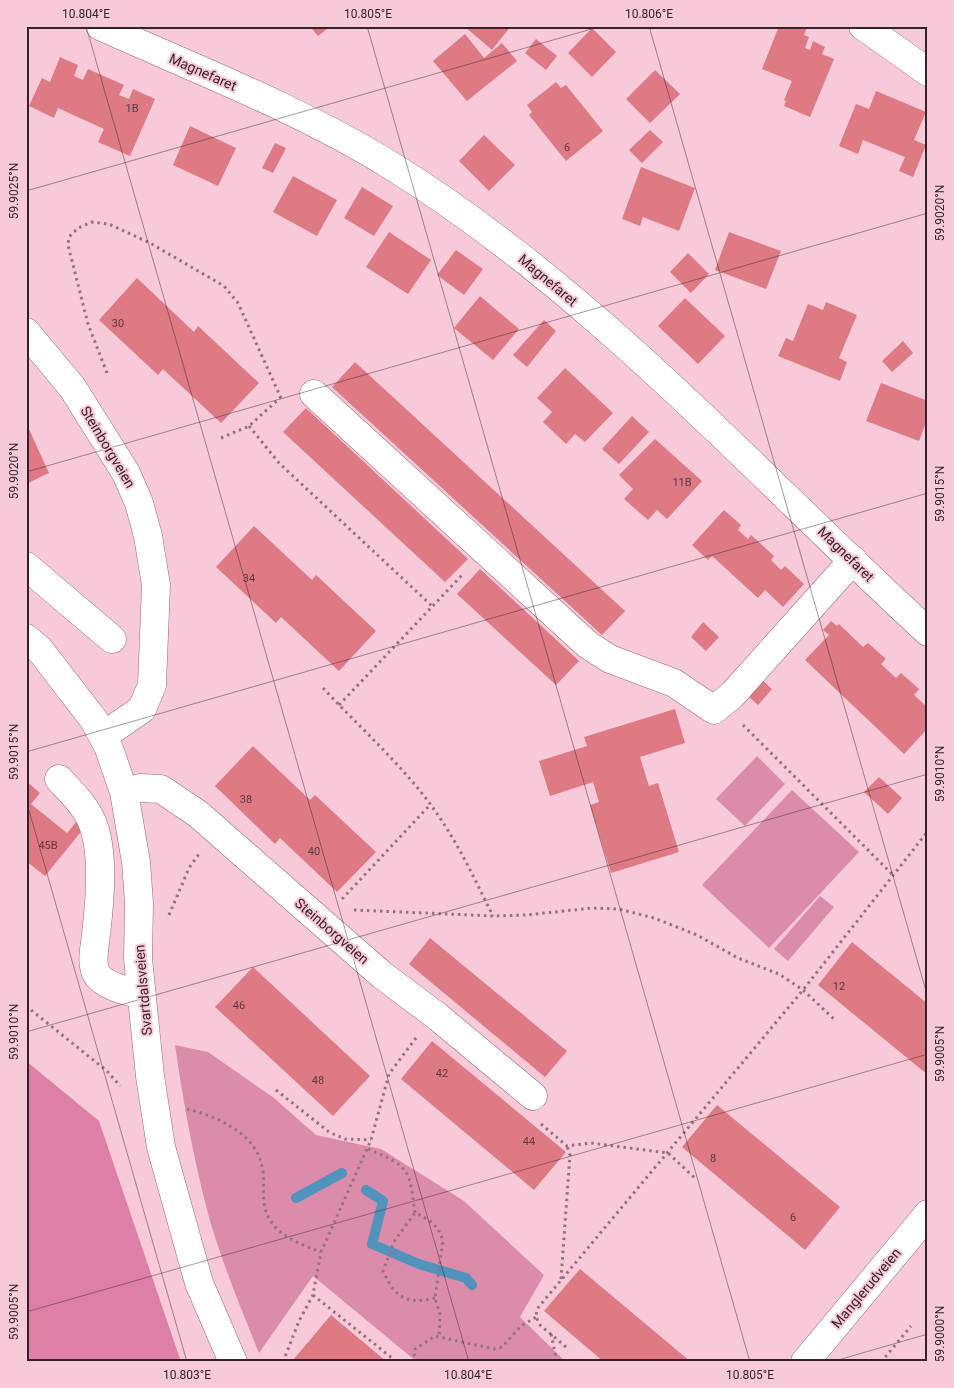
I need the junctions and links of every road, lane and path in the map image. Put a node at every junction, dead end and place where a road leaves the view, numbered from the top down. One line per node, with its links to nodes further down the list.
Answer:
1 (100, 26): 11 (street, Magnefaret)
2 (863, 26): 3 (street)
3 (928, 72)
4 (26, 332): 20 (street, Steinborgveien)
5 (107, 373): 7 (path)
6 (314, 394): 7 (path); 10 (street)
7 (281, 398): 8 (path)
8 (249, 426): 9 (path); 13 (path)
9 (221, 438)
10 (486, 550): 13 (path); 18 (street)
11 (853, 560): 14 (street, Magnefaret); 18 (street)
12 (26, 566): 16 (street)
13 (432, 606): 19 (path)
14 (928, 632)
15 (26, 638): 20 (street, Svartdalsveien)
16 (112, 639)
17 (324, 688): 19 (path)
18 (722, 704): 26 (path)
19 (339, 705): 23 (path)
20 (103, 736): 22 (street, Svartdalsveien)
21 (59, 779): 31 (street)
22 (124, 792): 24 (street, Steinborgveien); 31 (street, Svartdalsveien)
23 (430, 805): 27 (path); 28 (path)
24 (219, 832): 28 (street, Steinborgveien); 29 (path)
25 (928, 832): 26 (path)
26 (893, 875): 30 (path)
27 (494, 916): 28 (path); 30 (path)
28 (321, 917): 33 (street, Steinborgveien)
29 (166, 918)
30 (803, 990): 34 (path); 42 (path)
31 (142, 995): 55 (street, Svartdalsveien)
32 (26, 1006): 36 (path)
33 (438, 1017): 37 (street, Steinborgveien); 39 (path)
34 (836, 1021)
35 (276, 1090): 39 (path)
36 (125, 1093)
37 (533, 1096): 40 (path)
38 (177, 1106): 46 (path)
39 (371, 1140): 41 (path)
40 (567, 1146): 42 (path); 47 (path)
41 (368, 1150): 44 (path); 46 (path)
42 (668, 1153): 43 (path); 47 (path)
43 (697, 1180)
44 (415, 1213): 49 (path); 49 (path)
45 (928, 1214): 60 (street, Manglerudveien)
46 (322, 1252): 48 (path)
47 (561, 1280): 50 (path)
48 (313, 1295): 56 (path); 57 (path)
49 (435, 1298): 53 (path)
50 (536, 1317): 52 (path); 53 (path)
51 (911, 1326): 61 (path)
52 (550, 1334): 54 (path); 59 (path)
53 (439, 1337): 58 (path)
54 (566, 1347)
55 (233, 1362)
56 (283, 1362)
57 (397, 1362)
58 (418, 1362)
59 (557, 1362)
60 (805, 1362)
61 (881, 1362)

